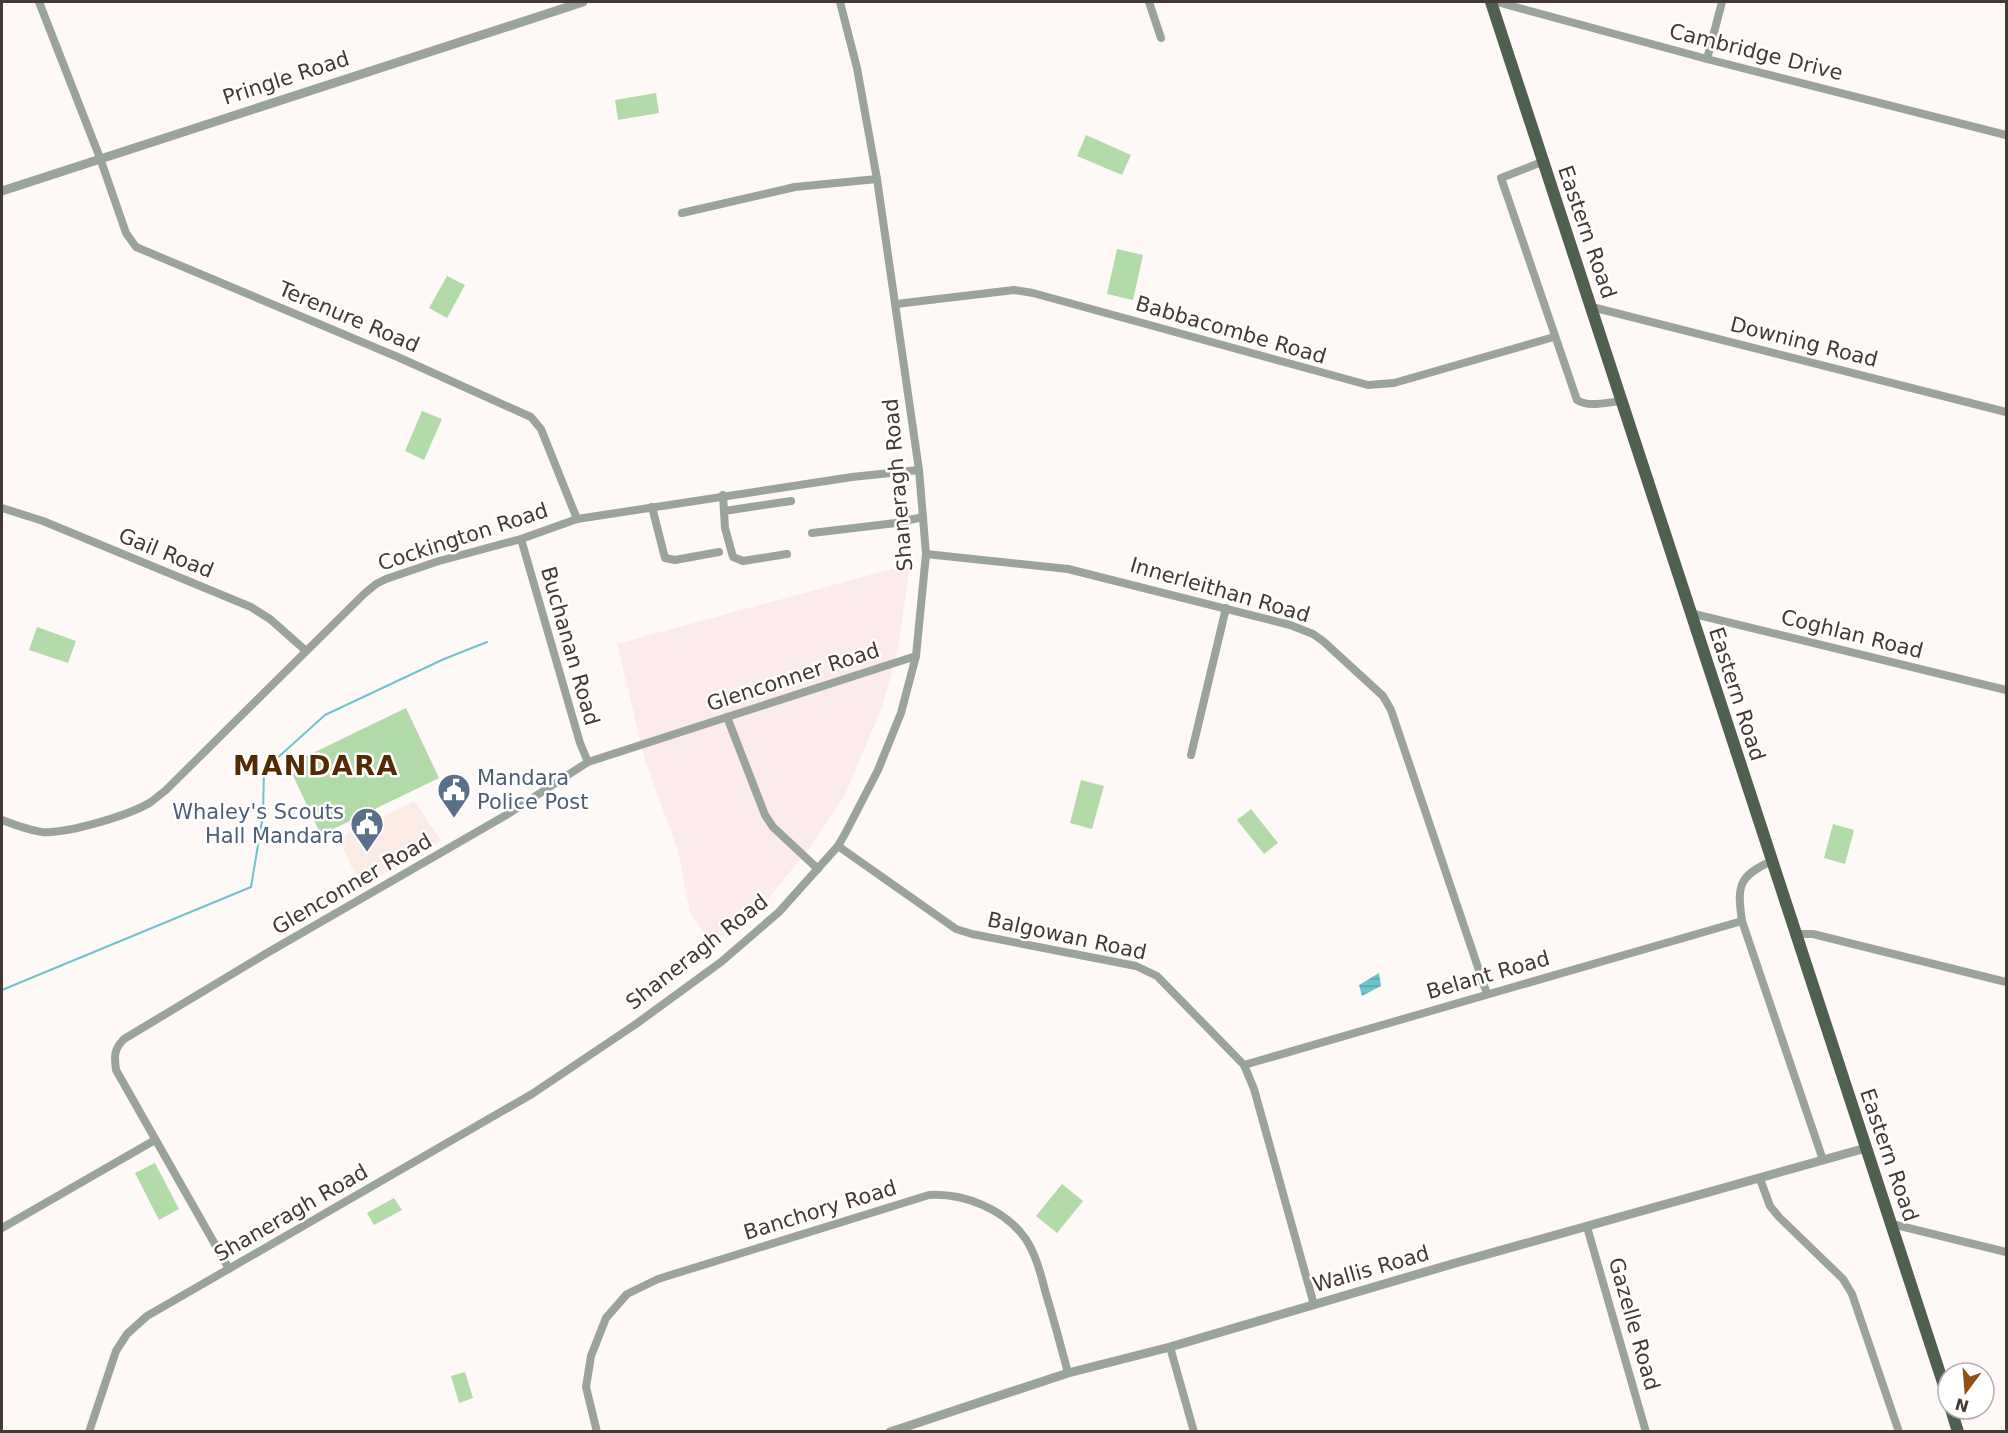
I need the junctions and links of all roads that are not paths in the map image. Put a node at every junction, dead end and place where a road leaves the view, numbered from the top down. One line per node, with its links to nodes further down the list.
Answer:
1 (39, 2): 11 (street, Terenure Road)
2 (583, 2): 11 (street, Pringle Road)
3 (840, 2): 13 (street, Shaneragh Road)
4 (1149, 2): 8 (street)
5 (1491, 2): 12 (main road, Eastern Road)
6 (1497, 2): 9 (street, Cambridge Drive)
7 (1722, 2): 9 (street)
8 (1161, 38)
9 (1707, 59): 10 (street, Cambridge Drive)
10 (2007, 135)
11 (100, 158): 14 (street, Pringle Road); 28 (street, Terenure Road)
12 (1542, 162): 17 (main road, Eastern Road); 18 (street)
13 (877, 179): 15 (street); 16 (street, Shaneragh Road)
14 (2, 191)
15 (682, 213)
16 (896, 304): 18 (street, Babbacombe Road); 21 (street, Shaneragh Road)
17 (1592, 306): 19 (main road, Eastern Road); 20 (street, Downing Road)
18 (1554, 337): 19 (street)
19 (1622, 401): 35 (main road, Eastern Road)
20 (2007, 412)
21 (919, 470): 22 (street, Cockington Road); 27 (street, Shaneragh Road)
22 (723, 495): 24 (street, Cockington Road); 26 (street)
23 (791, 501): 26 (street)
24 (652, 507): 28 (street, Cockington Road); 31 (street)
25 (2, 508): 36 (street, Gail Road)
26 (724, 511): 32 (street)
27 (923, 517): 29 (street); 33 (street, Shaneragh Road)
28 (577, 519): 30 (street, Cockington Road)
29 (812, 533)
30 (521, 538): 36 (street, Cockington Road); 41 (street, Buchanan Road)
31 (719, 552)
32 (787, 554)
33 (926, 554): 34 (street, Innerleithan Road); 37 (street, Shaneragh Road)
34 (1226, 608): 40 (street); 49 (street, Innerleithan Road)
35 (1690, 613): 38 (street, Coghlan Road); 44 (main road, Eastern Road)
36 (305, 650): 42 (street, Cockington Road)
37 (916, 656): 39 (street, Glenconner Road); 43 (street, Shaneragh Road)
38 (2007, 690)
39 (727, 717): 41 (street, Glenconner Road); 45 (street)
40 (1191, 755)
41 (588, 762): 51 (street, Glenconner Road)
42 (2, 820)
43 (838, 846): 45 (street, Shaneragh Road); 50 (street, Balgowan Road)
44 (1772, 861): 46 (street); 47 (main road, Eastern Road)
45 (818, 869): 59 (street, Shaneragh Road)
46 (1742, 921): 49 (street, Belant Road); 53 (street)
47 (1795, 934): 48 (street); 52 (main road, Eastern Road)
48 (2007, 982)
49 (1486, 994): 50 (street, Belant Road)
50 (1244, 1065): 60 (street, Balgowan Road)
51 (155, 1140): 57 (street); 59 (street, Glenconner Road)
52 (1866, 1148): 53 (street, Wallis Road); 55 (main road, Eastern Road)
53 (1823, 1160): 54 (street, Wallis Road)
54 (1760, 1179): 56 (street, Wallis Road); 69 (street)
55 (1892, 1224): 58 (street); 62 (main road, Eastern Road)
56 (1587, 1227): 60 (street, Wallis Road); 68 (street, Gazelle Road)
57 (2, 1228)
58 (2007, 1252)
59 (229, 1269): 64 (street, Shaneragh Road)
60 (1314, 1305): 61 (street, Wallis Road)
61 (1170, 1347): 63 (street, Wallis Road); 67 (street)
62 (1936, 1361)
63 (1068, 1373): 65 (street, Banchory Road); 66 (street, Wallis Road)
64 (89, 1431)
65 (597, 1431)
66 (890, 1431)
67 (1194, 1431)
68 (1646, 1431)
69 (1899, 1431)

